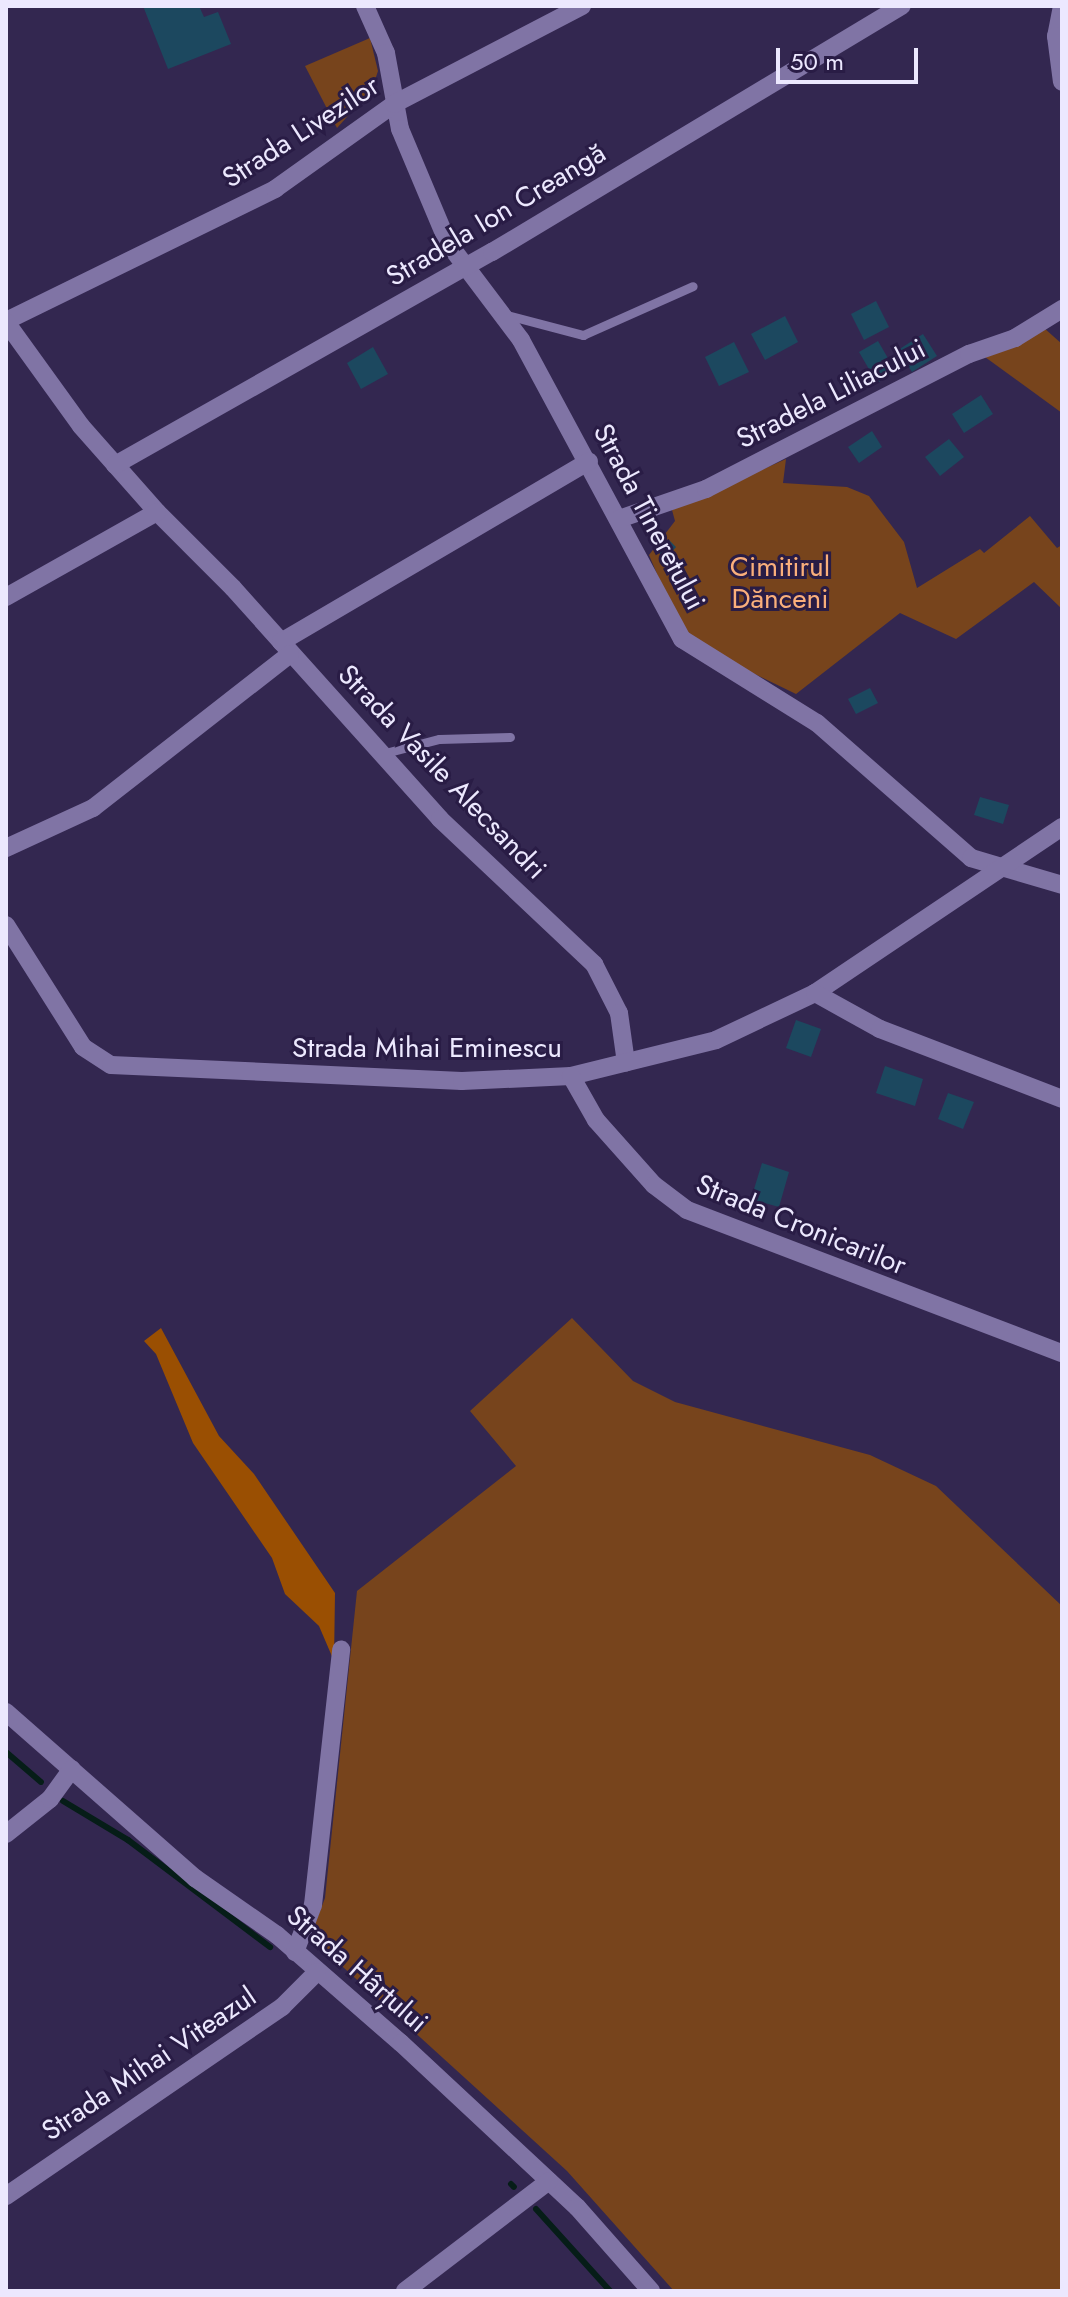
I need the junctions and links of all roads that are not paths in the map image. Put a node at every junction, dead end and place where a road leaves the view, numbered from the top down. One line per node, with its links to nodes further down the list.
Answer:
1 (365, 6): 6 (street, Strada Tineretului)
2 (582, 6): 6 (street, Strada Livezilor)
3 (902, 6): 7 (street, Stradela Ion Creangă)
4 (1062, 6): 5 (street)
5 (1062, 82)
6 (394, 104): 7 (street, Strada Tineretului); 11 (street, Strada Livezilor)
7 (466, 267): 10 (street, Strada Tineretului); 13 (street, Stradela Ion Creangă)
8 (693, 286): 10 (lane)
9 (1062, 309): 15 (street, Stradela Liliacului)
10 (503, 314): 12 (street, Strada Tineretului)
11 (6, 322): 13 (street, Strada Vasile Alecsandri)
12 (589, 461): 15 (street, Strada Tineretului); 17 (street)
13 (115, 465): 14 (street, Strada Vasile Alecsandri)
14 (157, 512): 16 (street); 17 (street, Strada Vasile Alecsandri)
15 (619, 519): 22 (street, Strada Tineretului)
16 (6, 597)
17 (286, 648): 19 (street, Strada Vasile Alecsandri); 21 (street)
18 (510, 737): 19 (lane)
19 (385, 753): 26 (street, Strada Vasile Alecsandri)
20 (1062, 827): 22 (street, Strada Mihai Eminescu)
21 (6, 848)
22 (999, 869): 23 (street, Strada Tineretului); 25 (street, Strada Mihai Eminescu)
23 (1062, 885)
24 (6, 925): 27 (street, Strada Mihai Eminescu)
25 (815, 993): 26 (street, Strada Mihai Eminescu); 28 (street)
26 (626, 1063): 27 (street, Strada Mihai Eminescu)
27 (571, 1076): 29 (street, Strada Cronicarilor)
28 (1062, 1099)
29 (1062, 1353)
30 (341, 1650): 34 (street)
31 (6, 1712): 32 (street, Strada Hârțului)
32 (72, 1769): 33 (street); 34 (street, Strada Hârțului)
33 (6, 1834)
34 (295, 1952): 35 (street, Strada Hârțului)
35 (317, 1972): 36 (street, Strada Hârțului); 37 (street, Strada Mihai Viteazul)
36 (549, 2181): 38 (street); 39 (street, Strada Hârțului)
37 (6, 2196)
38 (405, 2291)
39 (651, 2291)

